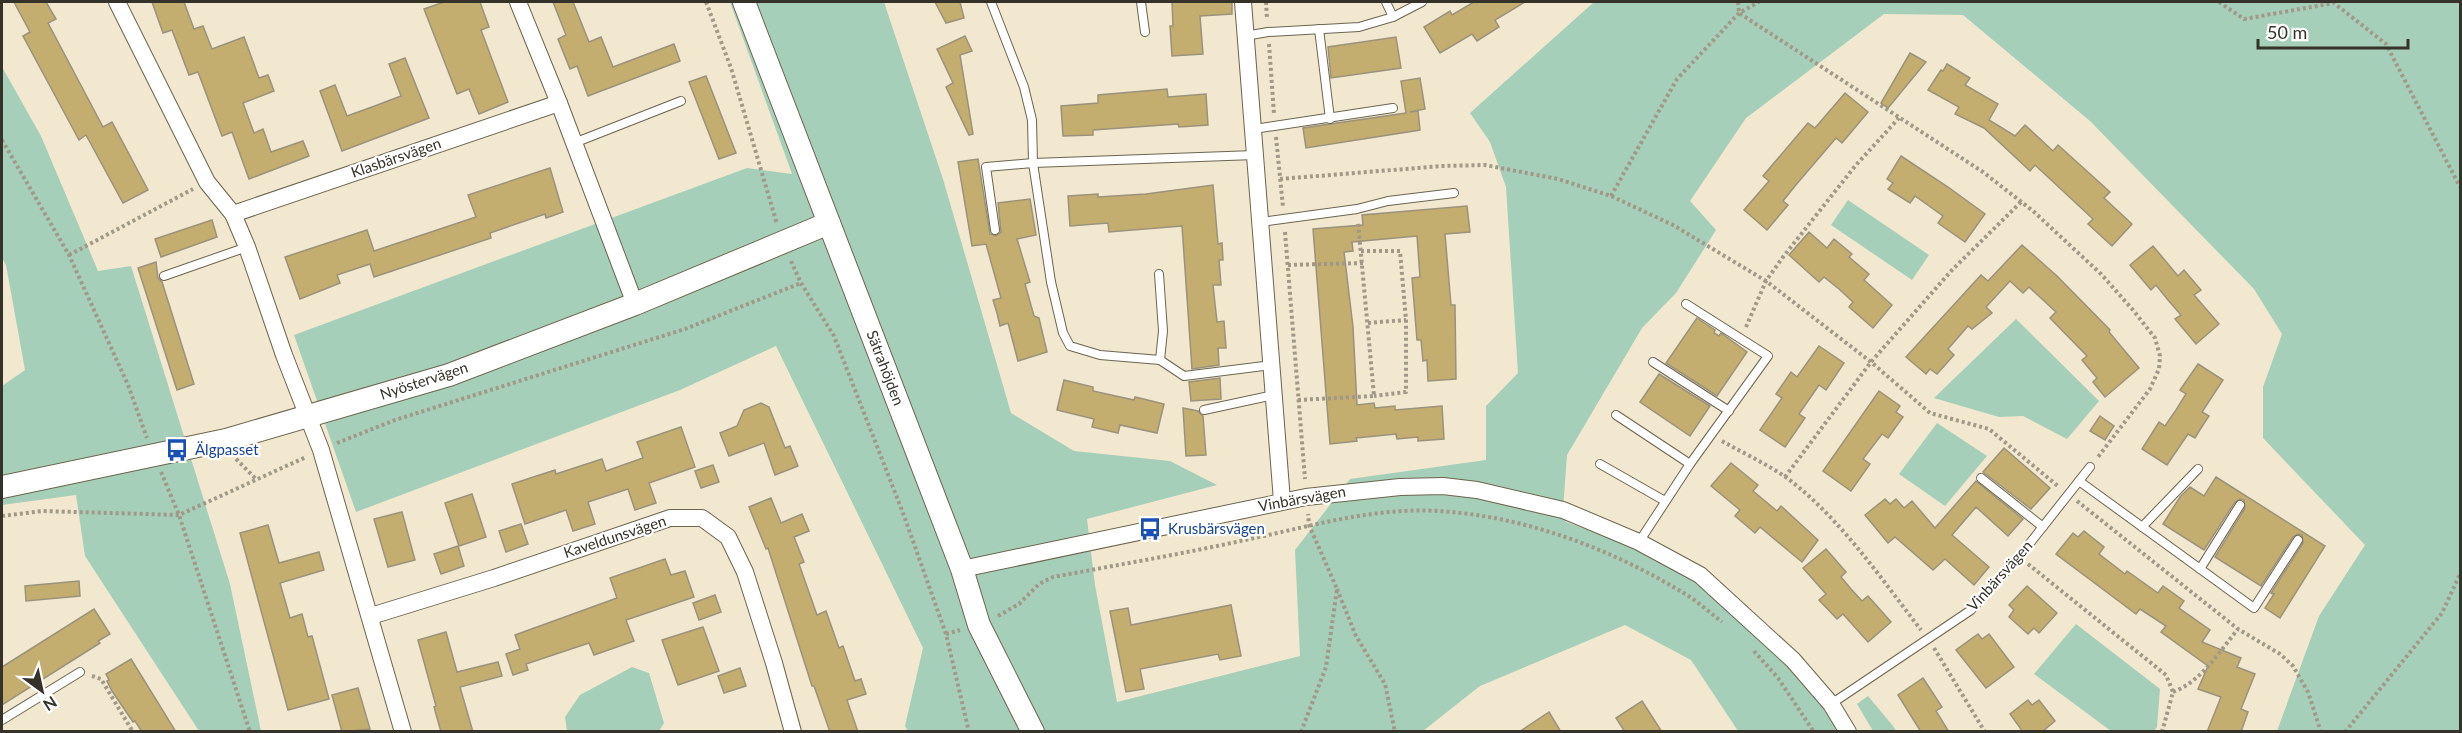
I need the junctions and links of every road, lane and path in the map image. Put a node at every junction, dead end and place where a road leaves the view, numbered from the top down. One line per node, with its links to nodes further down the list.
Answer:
1 (117, 2): 32 (street)
2 (518, 2): 21 (street)
3 (706, 2): 43 (path)
4 (744, 2): 41 (street, Sätrahöjden)
5 (991, 2): 30 (lane)
6 (1141, 2): 17 (lane)
7 (1243, 2): 19 (street)
8 (1266, 2): 18 (path)
9 (1386, 2): 15 (lane)
10 (1422, 2): 15 (lane)
11 (1738, 2): 14 (path)
12 (1759, 2): 14 (path)
13 (2219, 2): 33 (path)
14 (1739, 13): 23 (path); 35 (path)
15 (1393, 17): 16 (lane)
16 (1319, 29): 18 (lane); 24 (lane)
17 (1145, 32)
18 (1268, 32): 19 (lane); 25 (path)
19 (1245, 36): 26 (street)
20 (681, 101): 28 (lane)
21 (559, 103): 28 (street); 38 (street, Klasbärsvägen)
22 (1393, 108): 24 (lane)
23 (1899, 118): 36 (path); 51 (path)
24 (1330, 119): 25 (lane)
25 (1275, 125): 26 (lane); 31 (path)
26 (1254, 129): 29 (street)
27 (2, 140): 46 (path)
28 (574, 143): 53 (street)
29 (1255, 155): 30 (lane); 40 (street)
30 (1033, 163): 42 (lane); 58 (lane)
31 (1280, 178): 35 (path); 39 (path)
32 (207, 182): 38 (street); 46 (path)
33 (2460, 187)
34 (1454, 193): 37 (lane)
35 (1611, 196): 51 (path)
36 (2021, 202): 60 (path); 75 (path)
37 (1357, 209): 39 (lane); 45 (path)
38 (232, 214): 44 (street)
39 (1284, 220): 40 (lane); 48 (path)
40 (1261, 222): 61 (street)
41 (829, 223): 43 (street, Nyöstervägen); 95 (street, Sätrahöjden)
42 (995, 230)
43 (783, 242): 52 (path); 53 (street, Nyöstervägen)
44 (247, 247): 50 (lane); 68 (street)
45 (1361, 251): 47 (path); 55 (path)
46 (69, 255): 71 (path)
47 (1363, 262): 48 (path); 56 (path)
48 (1287, 265): 64 (path)
49 (1159, 274): 58 (lane)
50 (164, 276)
51 (1766, 281): 57 (path); 60 (path)
52 (801, 283): 70 (path); 103 (path)
53 (635, 304): 68 (street, Nyöstervägen)
54 (1686, 304): 57 (lane)
55 (1406, 320): 56 (path); 63 (path)
56 (1368, 323): 63 (path)
57 (1741, 337): 66 (lane)
58 (1160, 360): 61 (lane)
59 (1653, 362): 66 (lane)
60 (1871, 362): 77 (path); 82 (path)
61 (1272, 365): 62 (street)
62 (1275, 394): 65 (lane); 84 (street)
63 (1374, 396): 64 (path)
64 (1298, 400): 83 (path)
65 (1204, 410)
66 (1729, 411): 69 (lane)
67 (1616, 415): 74 (lane)
68 (307, 417): 70 (street); 71 (street, Nyöstervägen)
69 (1711, 435): 74 (lane); 77 (path)
70 (321, 450): 79 (path); 99 (street)
71 (153, 454): 81 (street, Nyöstervägen); 87 (path)
72 (233, 456): 79 (path)
73 (1600, 464): 85 (lane)
74 (1690, 464): 85 (lane)
75 (2090, 467): 80 (lane, Vinbärsvägen)
76 (2198, 469): 90 (lane)
77 (1785, 477): 104 (path)
78 (1981, 478): 91 (lane)
79 (257, 480): 87 (path)
80 (2079, 481): 82 (lane, Vinbärsvägen); 90 (lane)
81 (2, 487)
82 (2068, 494): 91 (lane, Vinbärsvägen); 102 (path)
83 (1306, 497): 84 (street, Vinbärsvägen); 89 (path); 93 (street, Vinbärsvägen)
84 (1282, 501): 95 (street, Vinbärsvägen)
85 (1665, 501): 93 (lane)
86 (2240, 505): 96 (lane)
87 (179, 515): 88 (path); 111 (path)
88 (2, 516)
89 (1309, 525): 98 (path); 100 (path); 101 (path)
90 (2142, 527): 96 (lane)
91 (2043, 528): 94 (lane, Vinbärsvägen)
92 (2298, 540): 96 (lane)
93 (1639, 542): 108 (street, Vinbärsvägen)
94 (2019, 557): 104 (lane, Vinbärsvägen); 107 (path)
95 (962, 569): 100 (street, Sätrahöjden)
96 (2200, 569)
97 (2460, 574): 123 (path)
98 (1337, 589): 116 (path); 117 (path)
99 (371, 616): 112 (street); 113 (street, Kaveldunsvägen)
100 (979, 625): 103 (path); 115 (street, Sätrahöjden)
101 (1726, 625)
102 (2238, 629): 107 (path); 122 (path)
103 (946, 634): 114 (path)
104 (1928, 639): 108 (lane, Vinbärsvägen); 120 (path)
105 (1750, 646): 118 (path)
106 (80, 672): 109 (lane); 110 (path)
107 (2174, 693): 121 (path)
108 (1831, 704): 119 (street, Vinbärsvägen)
109 (2, 720)
110 (133, 732)
111 (250, 732)
112 (403, 732)
113 (793, 732)
114 (969, 732)
115 (1032, 732)
116 (1301, 732)
117 (1395, 732)
118 (1814, 732)
119 (1848, 732)
120 (1985, 732)
121 (2162, 732)
122 (2321, 732)
123 (2345, 732)

